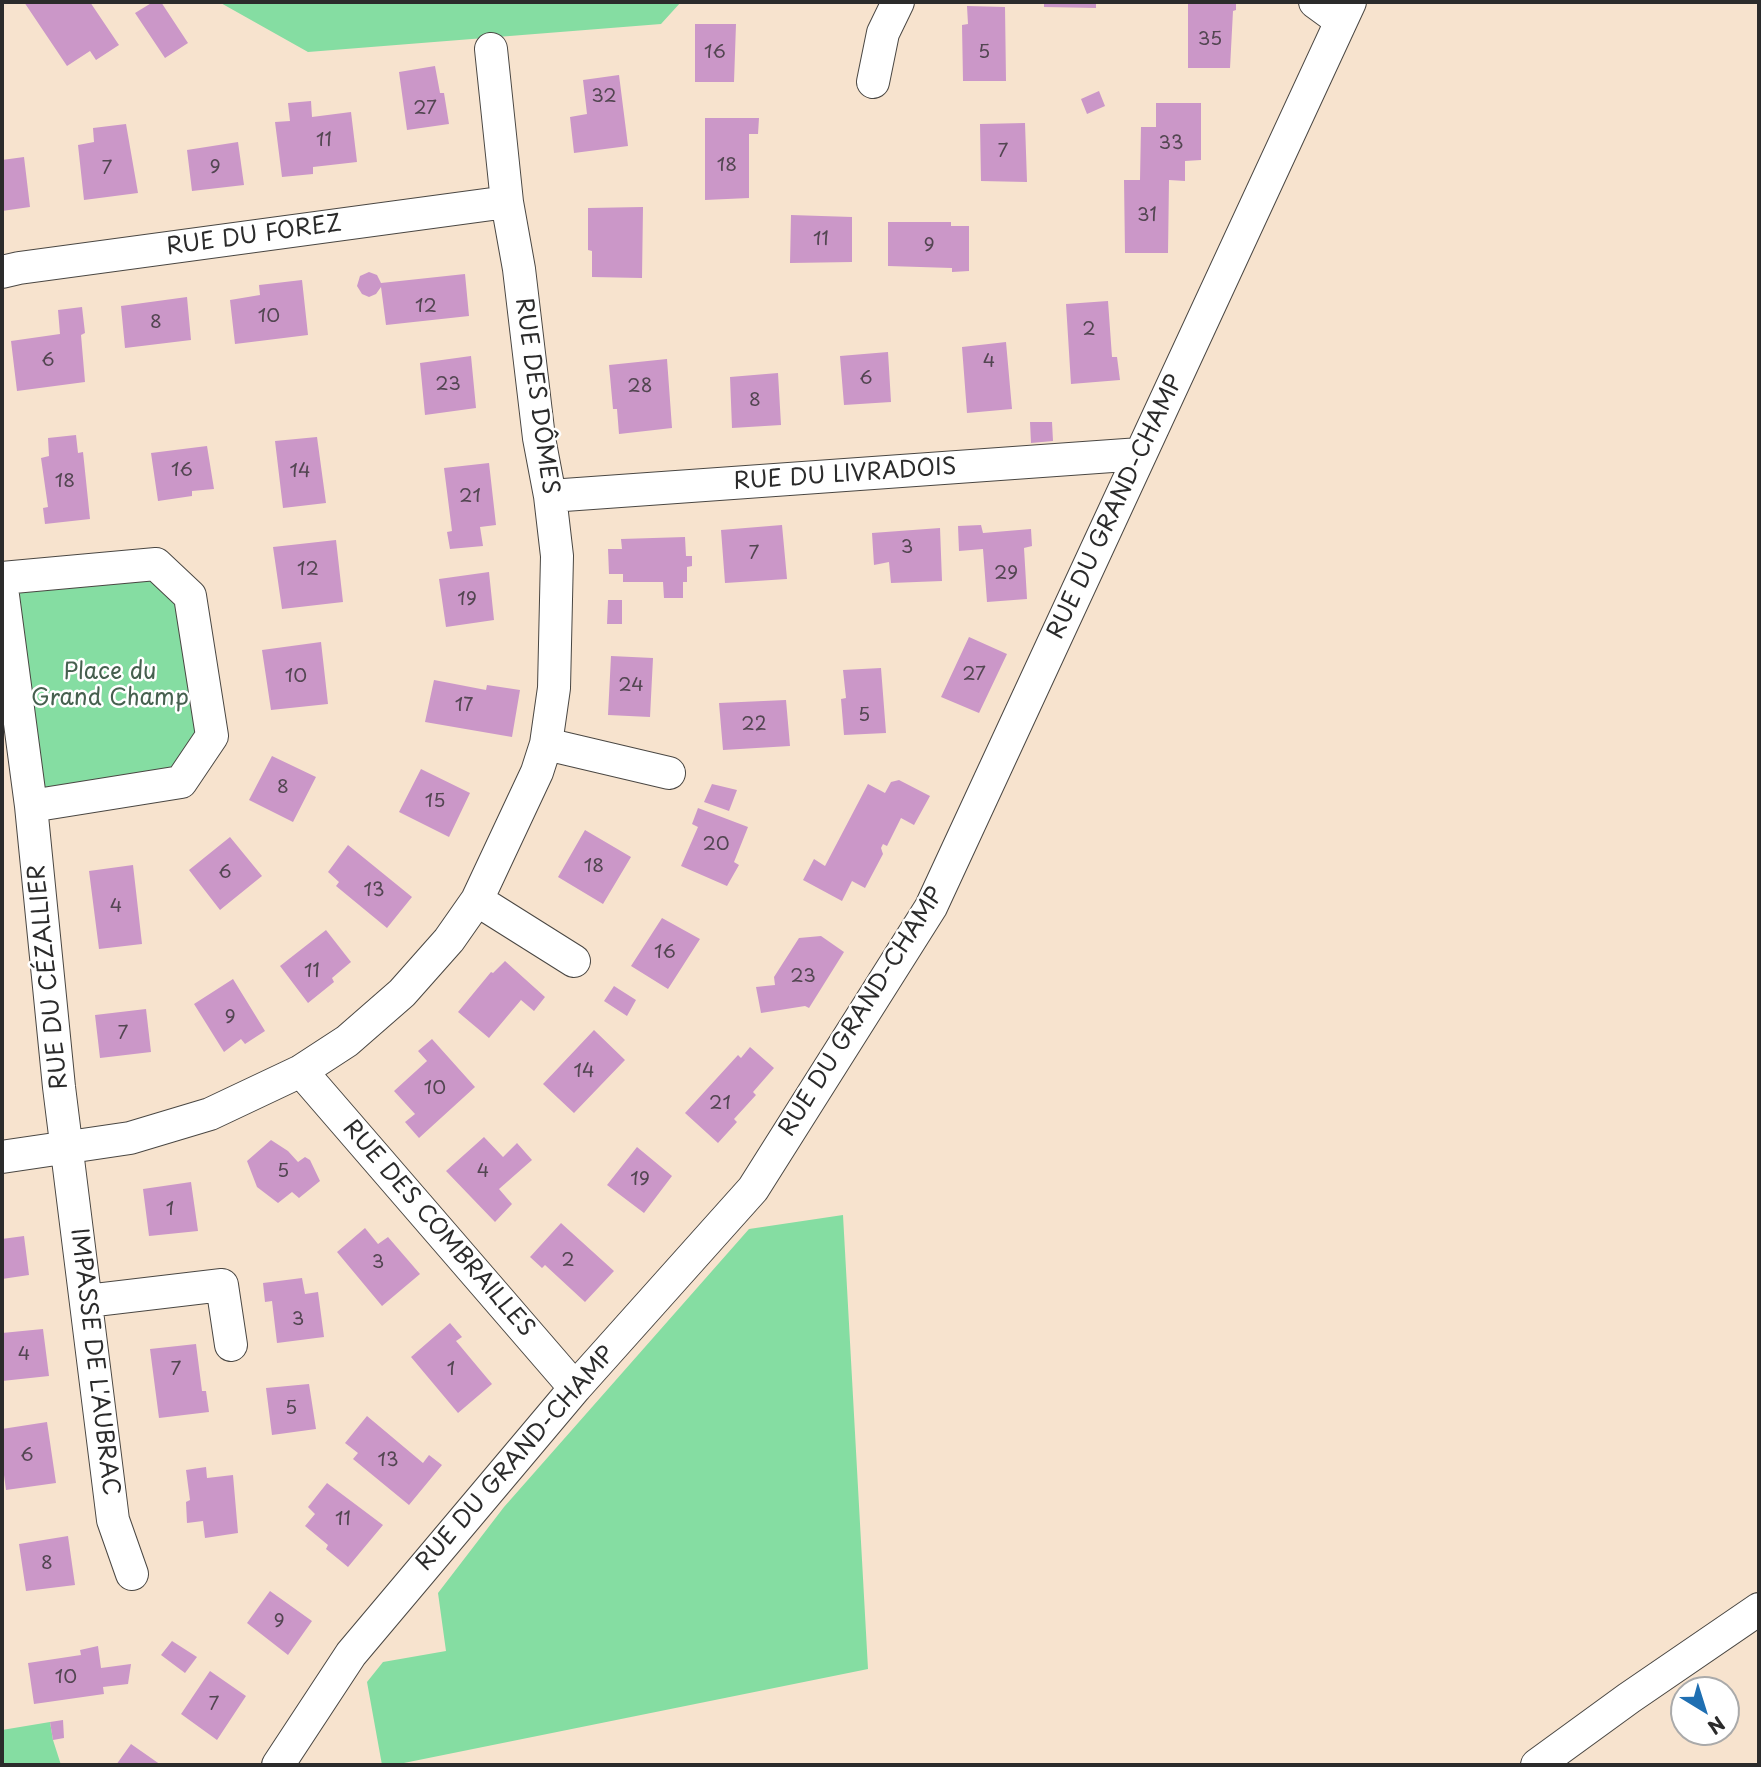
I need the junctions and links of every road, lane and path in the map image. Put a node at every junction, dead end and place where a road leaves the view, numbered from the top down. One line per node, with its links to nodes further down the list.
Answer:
1 (898, 2): 5 (street)
2 (1315, 2): 3 (street)
3 (1345, 11): 8 (street, RUE DU GRAND-CHAMP)
4 (491, 49): 6 (street, RUE DES DÔMES)
5 (873, 82)
6 (507, 202): 7 (street, RUE DU FOREZ); 9 (street, RUE DES DÔMES)
7 (2, 272)
8 (1140, 454): 9 (street, RUE DU LIVRADOIS); 22 (street, RUE DU GRAND-CHAMP)
9 (550, 496): 12 (street, RUE DES DÔMES)
10 (2, 578): 14 (street)
11 (2, 587): 14 (street, RUE DU CÉZALLIER)
12 (546, 744): 13 (street); 15 (street, RUE DES DÔMES)
13 (668, 773)
14 (32, 806): 18 (street, RUE DU CÉZALLIER)
15 (477, 900): 16 (street); 17 (street, RUE DES DÔMES)
16 (574, 961)
17 (301, 1071): 18 (street, RUE DES DÔMES); 22 (street, RUE DES COMBRAILLES)
18 (68, 1147): 19 (street, RUE DES DÔMES); 20 (street, IMPASSE DE L'AUBRAC)
19 (2, 1157)
20 (87, 1301): 21 (street); 23 (street, IMPASSE DE L'AUBRAC)
21 (231, 1345)
22 (575, 1388): 25 (street, RUE DU GRAND-CHAMP)
23 (132, 1574)
24 (1759, 1609): 26 (street)
25 (278, 1765)
26 (1537, 1765)

